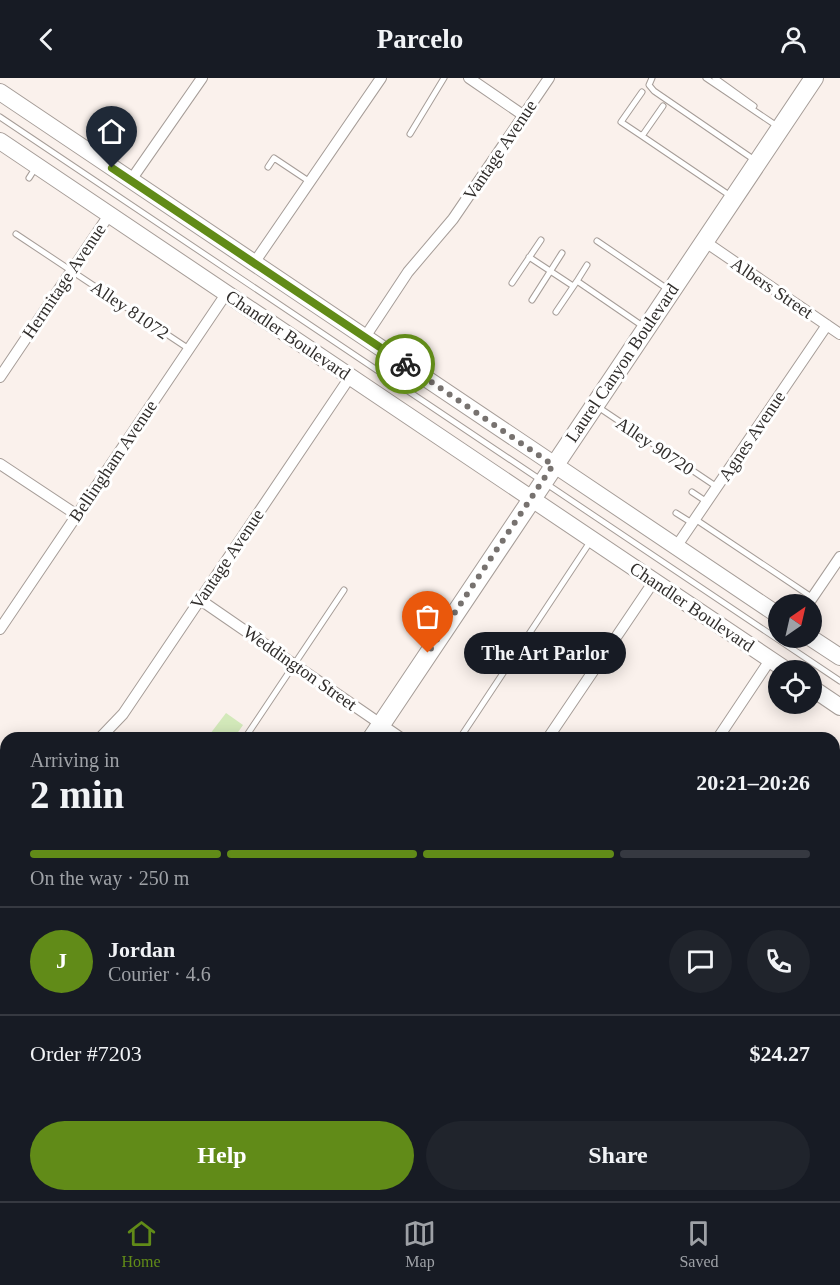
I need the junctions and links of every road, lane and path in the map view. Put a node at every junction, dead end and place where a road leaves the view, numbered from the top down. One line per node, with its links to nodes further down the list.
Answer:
1 (202, 78): 21 (street)
2 (381, 78): 22 (street)
3 (444, 78): 16 (lane)
4 (469, 78): 13 (street)
5 (549, 78): 13 (street, Vantage Avenue)
6 (652, 78): 19 (lane)
7 (706, 78): 15 (lane)
8 (715, 78): 15 (lane)
9 (814, 78): 15 (main road, Laurel Canyon Boulevard)
10 (0, 92): 21 (street)
11 (642, 92): 17 (lane)
12 (663, 106): 17 (lane)
13 (523, 116): 44 (street, Vantage Avenue)
14 (0, 117): 51 (lane)
15 (781, 127): 19 (main road, Laurel Canyon Boulevard)
16 (411, 134)
17 (642, 136): 23 (lane)
18 (0, 141): 24 (street, Chandler Boulevard)
19 (757, 162): 23 (main road, Laurel Canyon Boulevard)
20 (268, 167): 22 (lane)
21 (131, 180): 31 (street)
22 (310, 182): 31 (street)
23 (733, 198): 28 (main road, Laurel Canyon Boulevard)
24 (109, 215): 34 (street, Hermitage Avenue); 38 (street, Chandler Boulevard)
25 (16, 234): 34 (lane, Alley 81072)
26 (541, 240): 30 (lane)
27 (597, 241): 37 (lane)
28 (704, 241): 37 (main road, Laurel Canyon Boulevard); 41 (street, Albers Street)
29 (562, 254): 33 (lane)
30 (530, 257): 33 (lane); 35 (lane)
31 (254, 263): 44 (street)
32 (587, 265): 36 (lane)
33 (551, 271): 36 (lane); 39 (lane)
34 (71, 272): 45 (lane, Alley 81072); 47 (street, Hermitage Avenue)
35 (512, 283)
36 (575, 283): 40 (lane); 42 (lane)
37 (670, 291): 42 (main road, Laurel Canyon Boulevard)
38 (226, 294): 45 (street, Bellingham Avenue); 46 (street, Chandler Boulevard)
39 (532, 300)
40 (556, 312)
41 (827, 325): 43 (street, Albers Street); 52 (street, Agnes Avenue)
42 (646, 327): 48 (main road, Laurel Canyon Boulevard)
43 (840, 333)
44 (365, 337): 50 (street)
45 (189, 349): 57 (street, Bellingham Avenue)
46 (350, 376): 54 (street, Chandler Boulevard); 66 (street, Vantage Avenue)
47 (0, 377)
48 (594, 404): 50 (main road, Laurel Canyon Boulevard); 52 (lane, Alley 90720)
49 (0, 464): 57 (street)
50 (553, 465): 51 (main road, Laurel Canyon Boulevard); 60 (street)
51 (542, 481): 54 (main road, Laurel Canyon Boulevard); 74 (lane)
52 (717, 487): 55 (street, Agnes Avenue)
53 (692, 492): 55 (lane)
54 (531, 497): 59 (street, Chandler Boulevard); 77 (main road, Laurel Canyon Boulevard)
55 (706, 502): 58 (street, Agnes Avenue)
56 (676, 513): 58 (lane)
57 (77, 515): 68 (street, Bellingham Avenue)
58 (694, 521): 60 (street, Agnes Avenue); 64 (lane)
59 (592, 540): 62 (street, Chandler Boulevard); 80 (lane)
60 (676, 547): 67 (street)
61 (840, 557): 65 (street)
62 (654, 581): 71 (street, Chandler Boulevard); 81 (street)
63 (344, 590): 73 (lane)
64 (800, 594)
65 (815, 594)
66 (199, 599): 73 (street, Weddington Street); 78 (street, Vantage Avenue)
67 (768, 608)
68 (0, 629)
69 (822, 645): 70 (street)
70 (840, 657)
71 (770, 660)
72 (768, 663): 82 (street)
73 (293, 664): 77 (street, Weddington Street); 79 (lane)
74 (840, 681)
75 (822, 694): 76 (street)
76 (840, 706)
77 (376, 731)
78 (106, 732)
79 (249, 732)
80 (464, 732)
81 (552, 732)
82 (722, 732)

